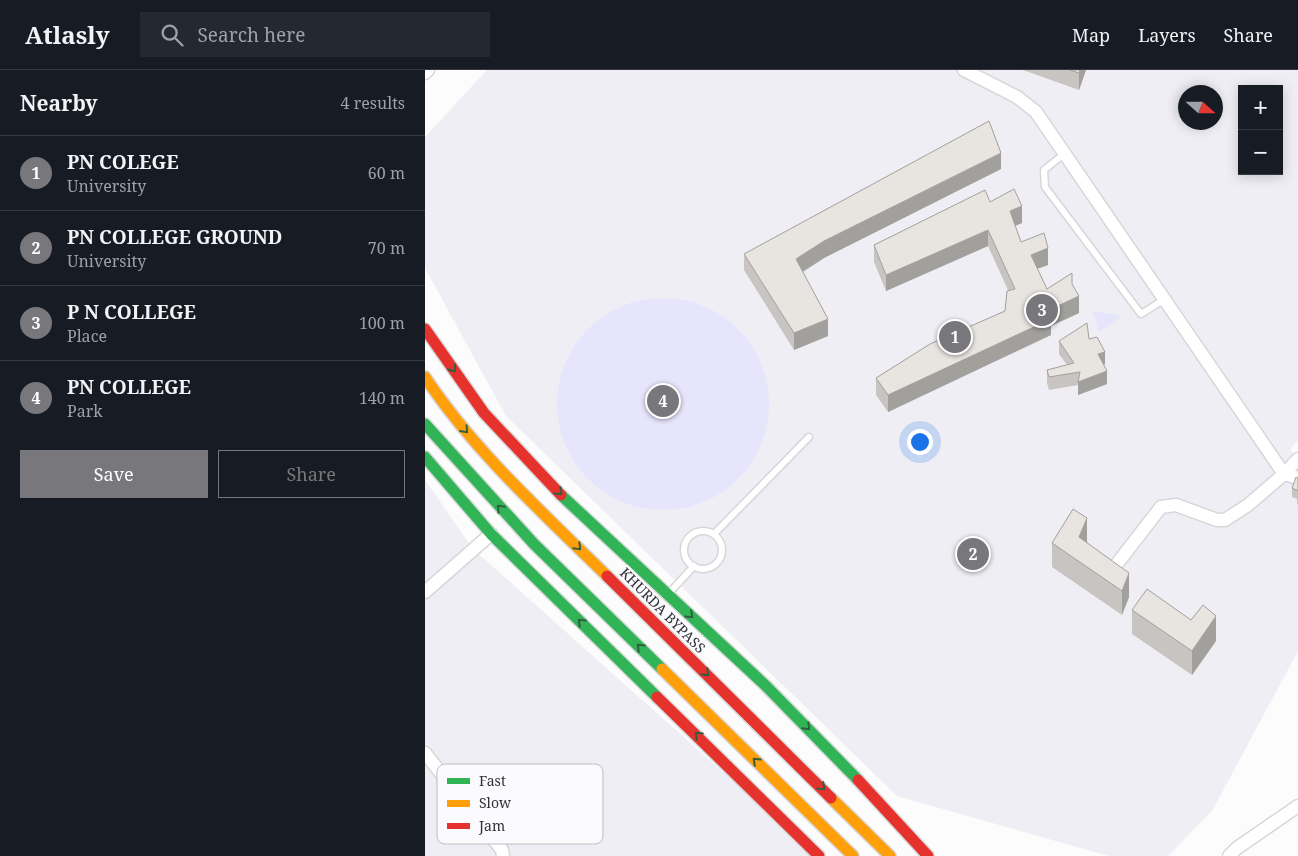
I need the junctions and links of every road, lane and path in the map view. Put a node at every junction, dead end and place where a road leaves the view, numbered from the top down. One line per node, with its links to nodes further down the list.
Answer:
1 (428, 70): 3 (street)
2 (964, 70): 4 (street)
3 (425, 73)
4 (1064, 154): 5 (street); 5 (lane)
5 (1165, 298): 12 (street)
6 (425, 329): 19 (main road, one-way to 19)
7 (425, 378): 27 (main road, KHURDA BYPASS, one-way to 27)
8 (425, 424): 26 (main road, one-way to 8)
9 (809, 437): 15 (lane)
10 (425, 457): 14 (main road)
11 (1298, 459): 12 (street)
12 (1284, 474): 13 (street); 17 (street)
13 (1298, 478)
14 (491, 534): 18 (street); 25 (main road, one-way to 14)
15 (714, 534): 16 (lane); 16 (lane)
16 (694, 566): 19 (lane)
17 (1113, 569)
18 (425, 592)
19 (668, 595): 28 (main road, one-way to 28)
20 (425, 753): 21 (street)
21 (437, 768)
22 (1298, 806): 29 (street)
23 (496, 844): 24 (street)
24 (503, 856)
25 (819, 856)
26 (853, 856)
27 (889, 856)
28 (928, 856)
29 (1229, 856)

